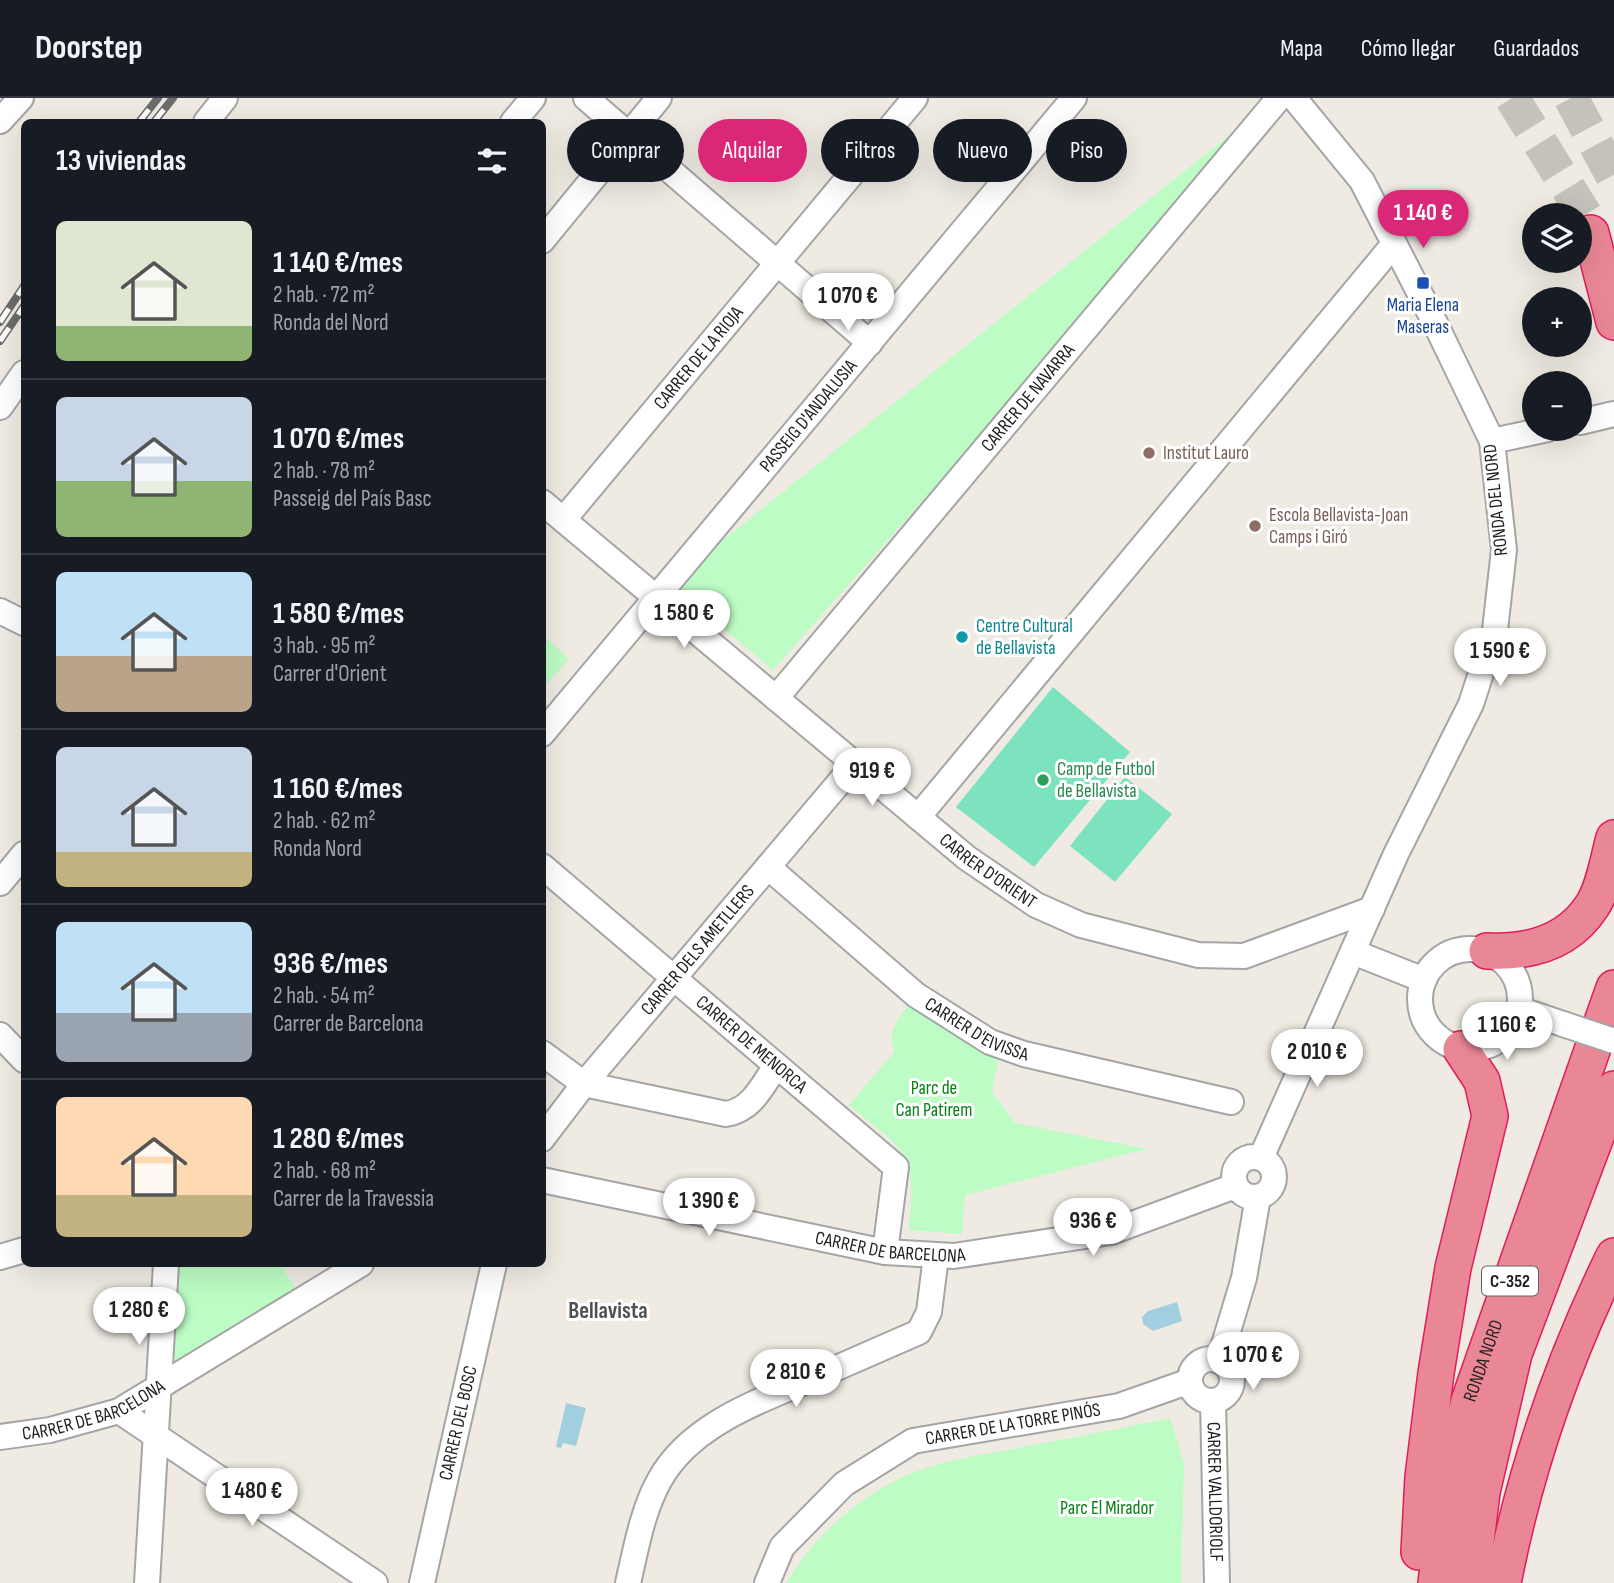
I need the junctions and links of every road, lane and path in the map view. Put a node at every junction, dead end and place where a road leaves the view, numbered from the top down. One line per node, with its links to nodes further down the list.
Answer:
1 (21, 98): 14 (street)
2 (225, 98): 10 (street)
3 (533, 98): 11 (street)
4 (586, 98): 12 (street)
5 (659, 98): 13 (street)
6 (915, 98): 19 (street, CARRER DE LA RIOJA)
7 (1074, 98): 22 (street, PASSEIG D'ANDALUSIA)
8 (1279, 98): 34 (street, CARRER DE NAVARRA)
9 (1294, 98): 18 (street, RONDA DEL NORD)
10 (208, 119)
11 (516, 119)
12 (610, 119)
13 (642, 119)
14 (0, 121)
15 (590, 182): 17 (street)
16 (684, 182): 19 (street)
17 (546, 236)
18 (1394, 244): 28 (street, RONDA DEL NORD); 37 (street)
19 (778, 262): 22 (street); 30 (street, CARRER DE LA RIOJA)
20 (1614, 279): 21 (highway)
21 (1614, 322)
22 (870, 343): 31 (street, PASSEIG D'ANDALUSIA)
23 (21, 377): 24 (street)
24 (0, 407)
25 (1614, 414): 26 (street)
26 (1592, 419)
27 (1522, 435): 28 (street)
28 (1492, 442): 43 (street, RONDA DEL NORD)
29 (546, 505): 30 (street, CARRER D'ORIENT)
30 (564, 519): 31 (street, CARRER D'ORIENT)
31 (657, 597): 34 (street, CARRER D'ORIENT); 35 (street, PASSEIG D'ANDALUSIA)
32 (0, 611): 33 (street)
33 (21, 622)
34 (776, 698): 36 (street, CARRER D'ORIENT)
35 (546, 729)
36 (855, 764): 37 (street, CARRER D'ORIENT); 40 (street, CARRER DELS AMETLLERS)
37 (918, 817): 43 (street, CARRER D'ORIENT)
38 (1614, 838): 44 (highway)
39 (21, 858): 42 (street)
40 (768, 867): 46 (street, CARRER DELS AMETLLERS); 58 (street, CARRER D'EIVISSA)
41 (546, 869): 46 (street, CARRER DE MENORCA)
42 (0, 883)
43 (1372, 909): 45 (street, RONDA DEL NORD)
44 (1488, 951): 47 (street); 49 (street)
45 (1353, 953): 47 (street); 60 (street, RONDA DEL NORD)
46 (674, 978): 55 (street, CARRER DE MENORCA); 56 (street, CARRER DELS AMETLLERS)
47 (1424, 980): 52 (street)
48 (1614, 988): 86 (highway, RONDA NORD / C-352)
49 (1519, 1009): 51 (street, bridge); 52 (street)
50 (0, 1035): 54 (street)
51 (1614, 1041)
52 (1461, 1049): 85 (highway)
53 (546, 1056): 56 (street)
54 (21, 1057)
55 (776, 1066): 56 (street); 65 (street, CARRER DE MENORCA)
56 (583, 1084): 59 (street, CARRER DELS AMETLLERS)
57 (1614, 1090): 87 (highway, RONDA NORD / C-352)
58 (1231, 1102)
59 (546, 1134)
60 (1261, 1158): 62 (street); 63 (street)
61 (546, 1181): 65 (street, CARRER DE BARCELONA)
62 (1235, 1186): 63 (street); 66 (street, CARRER DE BARCELONA)
63 (1258, 1197): 72 (street)
64 (21, 1251): 68 (street)
65 (885, 1252): 66 (street, CARRER DE BARCELONA)
66 (936, 1256): 82 (street)
67 (1614, 1256): 88 (highway)
68 (0, 1257)
69 (166, 1267): 74 (street)
70 (356, 1267): 74 (street, CARRER DE BARCELONA)
71 (493, 1267): 81 (street, CARRER DEL BOSC)
72 (1219, 1360): 73 (street); 75 (street)
73 (1191, 1381): 75 (street); 83 (street, CARRER DE LA TORRE PINÓS)
74 (159, 1386): 76 (street, CARRER DE BARCELONA); 77 (street)
75 (1213, 1401): 84 (street, CARRER VALLDORIOLF)
76 (119, 1411): 77 (street); 78 (street, CARRER DE BARCELONA)
77 (154, 1434): 79 (street); 80 (street)
78 (0, 1437)
79 (147, 1583)
80 (375, 1583)
81 (422, 1583)
82 (628, 1583)
83 (767, 1583)
84 (1217, 1583)
85 (1417, 1583)
86 (1436, 1583)
87 (1471, 1583)
88 (1503, 1583)

